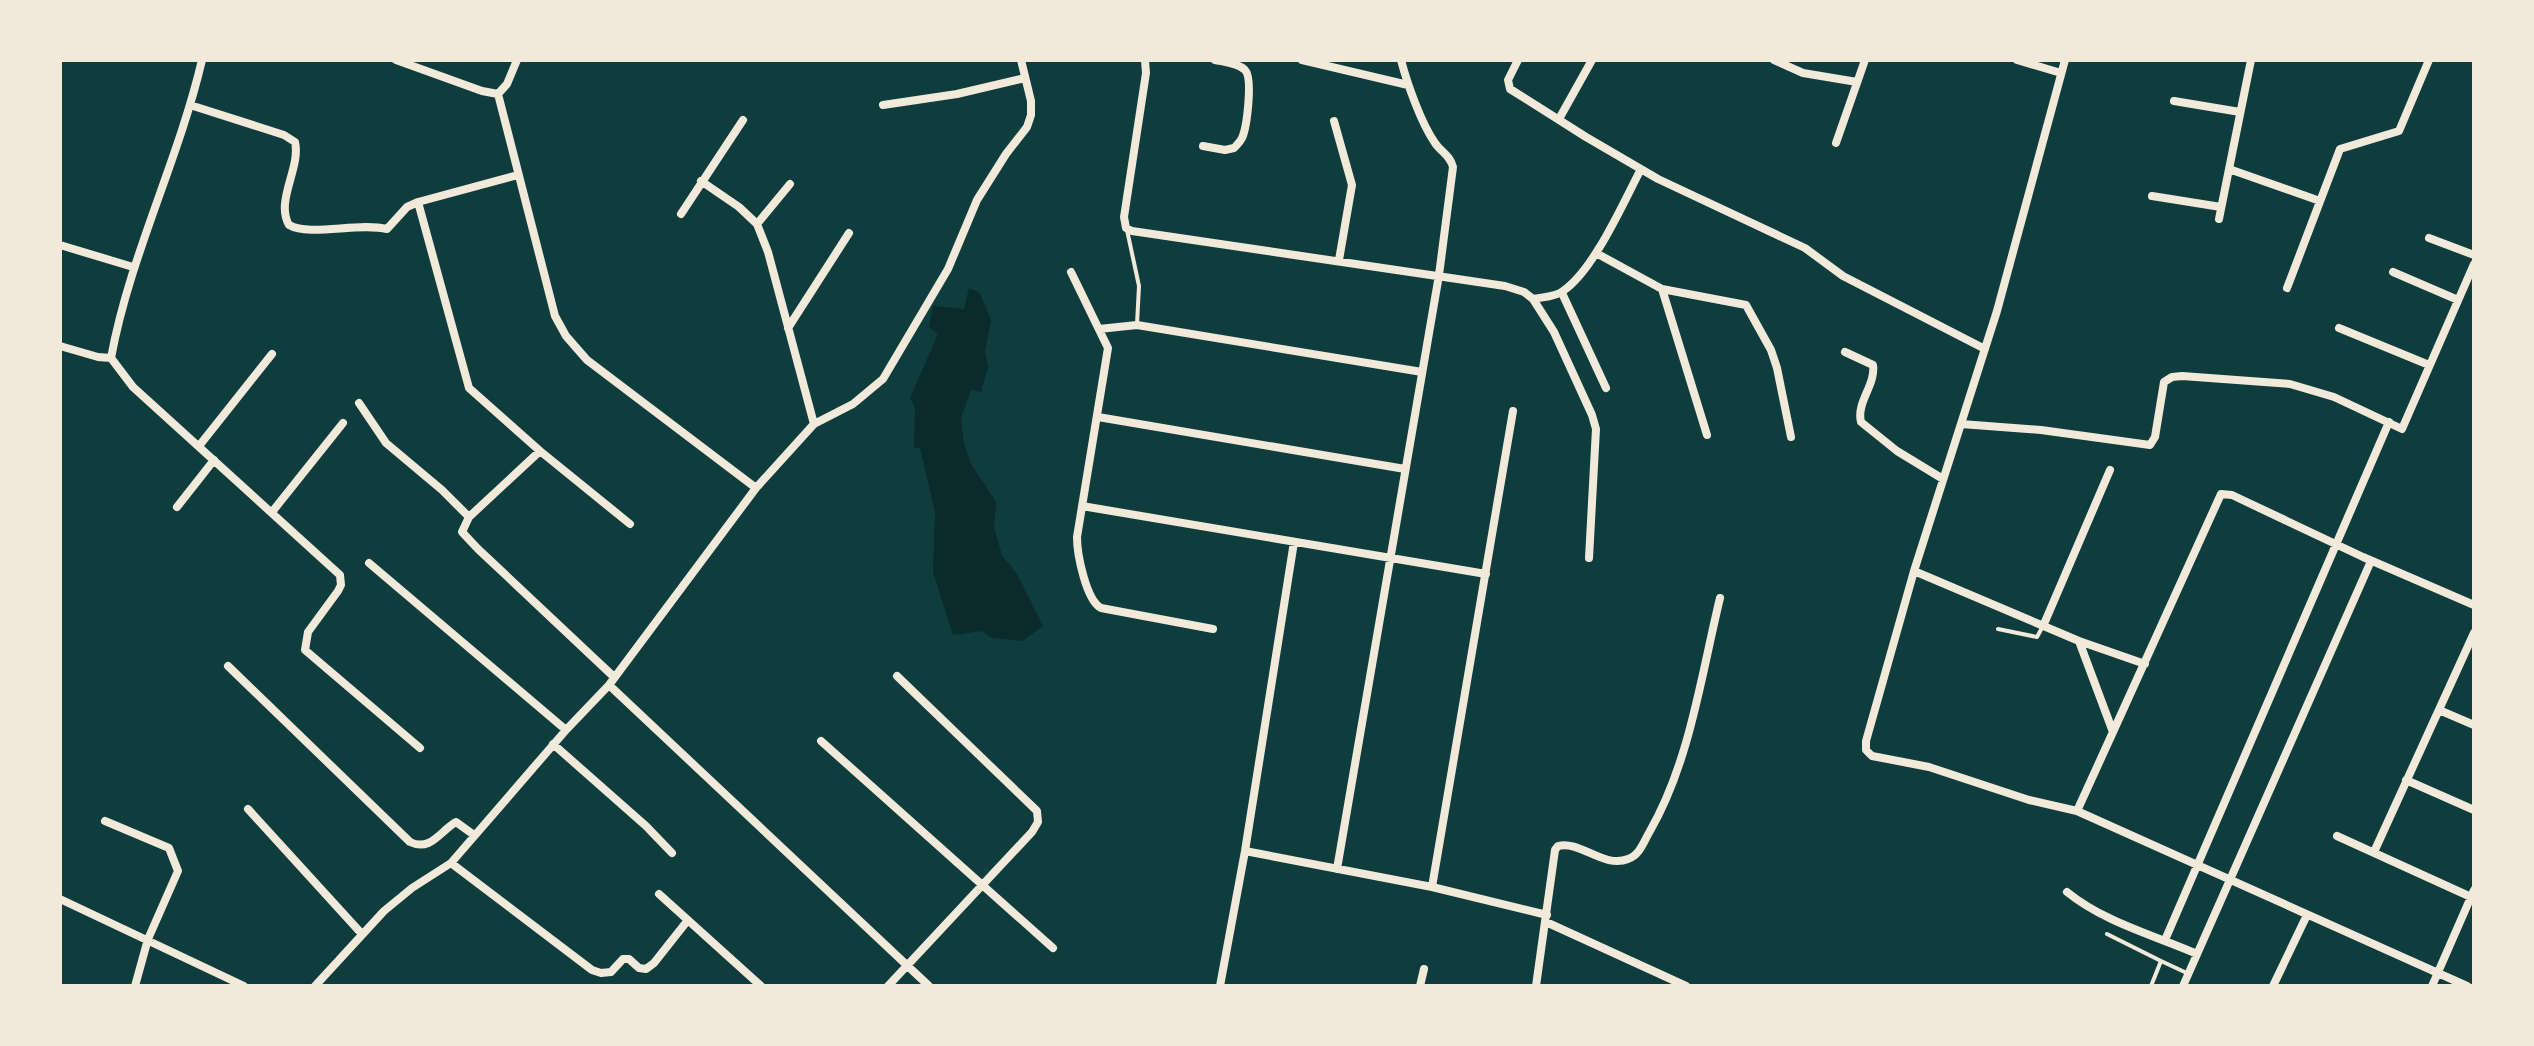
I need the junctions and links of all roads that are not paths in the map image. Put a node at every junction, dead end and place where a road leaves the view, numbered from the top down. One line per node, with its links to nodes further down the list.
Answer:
1 (202, 60): 23 (street)
2 (396, 60): 21 (street)
3 (517, 60): 21 (street)
4 (1021, 60): 18 (street)
5 (1145, 60): 43 (street)
6 (1215, 60): 30 (street)
7 (1302, 60): 20 (street)
8 (1401, 60): 20 (street)
9 (1518, 60): 26 (street)
10 (1592, 60): 26 (street)
11 (1774, 60): 19 (street)
12 (1865, 60): 19 (street)
13 (2017, 60): 17 (street)
14 (2065, 60): 17 (street)
15 (2251, 60): 25 (street)
16 (2429, 60): 37 (street)
17 (2061, 73): 65 (street)
18 (1025, 78): 24 (street); 77 (street)
19 (1857, 82): 29 (street)
20 (1408, 85): 54 (street)
21 (498, 94): 33 (street)
22 (2174, 101): 25 (street)
23 (190, 105): 38 (street); 51 (street)
24 (883, 105)
25 (2240, 112): 32 (street)
26 (1559, 119): 31 (street)
27 (743, 120): 34 (street)
28 (1334, 121): 49 (street)
29 (1836, 143)
30 (1203, 146)
31 (1641, 169): 47 (street); 65 (street)
32 (2229, 169): 37 (street); 39 (street)
33 (518, 175): 38 (street); 87 (street)
34 (701, 181): 40 (street); 42 (street)
35 (790, 184): 42 (street)
36 (2152, 196): 39 (street)
37 (2320, 201): 55 (street)
38 (418, 202): 82 (street)
39 (2221, 207): 41 (street)
40 (681, 214)
41 (2219, 219)
42 (757, 224): 61 (street)
43 (1126, 228): 49 (street); 60 (lane)
44 (849, 233): 61 (street)
45 (2429, 238): 48 (street)
46 (60, 245): 51 (street)
47 (1596, 253): 56 (street); 57 (street)
48 (2474, 255)
49 (1339, 260): 54 (street)
50 (2474, 264): 59 (street)
51 (133, 267): 68 (street)
52 (1071, 272): 63 (street)
53 (2393, 272): 59 (street)
54 (1439, 275): 58 (street); 70 (street)
55 (2287, 288)
56 (1662, 289): 79 (street); 80 (street)
57 (1562, 293): 58 (street); 71 (street)
58 (1533, 299): 96 (street)
59 (2458, 300): 69 (street)
60 (1137, 325): 63 (street); 70 (street)
61 (788, 328): 77 (street)
62 (2339, 328): 69 (street)
63 (1099, 329): 74 (street)
64 (60, 346): 68 (street)
65 (1985, 349): 78 (street)
66 (1845, 352): 86 (street)
67 (272, 354): 81 (street)
68 (111, 358): 81 (street)
69 (2429, 365): 75 (street)
70 (1422, 372): 84 (street)
71 (1606, 388)
72 (359, 403): 91 (street)
73 (1513, 411): 100 (street)
74 (1098, 417): 84 (street); 88 (street)
75 (2389, 422): 78 (street); 94 (street)
76 (343, 423): 90 (street)
77 (814, 424): 87 (street)
78 (1961, 424): 86 (street)
79 (1707, 435)
80 (1791, 437)
81 (199, 446): 83 (street)
82 (540, 451): 91 (street); 92 (street)
83 (214, 460): 89 (street); 90 (street)
84 (1405, 469): 95 (street)
85 (2110, 470): 103 (street)
86 (1943, 479): 99 (street)
87 (756, 488): 111 (street)
88 (1082, 506): 93 (street); 104 (street)
89 (177, 507)
90 (272, 512): 118 (street)
91 (469, 517): 111 (street)
92 (630, 524)
93 (1294, 542): 95 (street); 128 (street)
94 (2335, 544): 97 (street); 108 (street); 132 (street)
95 (1390, 558): 100 (street); 133 (street)
96 (1589, 558)
97 (2371, 561): 102 (street); 120 (street)
98 (369, 563): 114 (street)
99 (1914, 571): 103 (street); 124 (street)
100 (1486, 574): 136 (street)
101 (1720, 598): 142 (street)
102 (2474, 605)
103 (2044, 624): 105 (lane); 107 (street)
104 (1213, 629)
105 (1998, 629)
106 (2474, 633): 112 (street)
107 (2079, 641): 108 (street); 115 (street)
108 (2145, 664): 115 (street)
109 (228, 666): 126 (street)
110 (897, 676): 135 (street)
111 (612, 681): 114 (street); 151 (street)
112 (2439, 710): 113 (street); 119 (street)
113 (2474, 725)
114 (566, 730): 117 (street)
115 (2113, 732): 124 (street)
116 (821, 741): 135 (street)
117 (553, 744): 126 (street); 130 (street)
118 (420, 748)
119 (2406, 780): 123 (street); 129 (street)
120 (2265, 805): 122 (street); 134 (street)
121 (248, 809): 144 (street)
122 (2276, 809)
123 (2474, 810)
124 (2077, 811): 132 (street)
125 (105, 821): 146 (street)
126 (474, 835): 131 (street)
127 (2337, 836): 129 (street)
128 (1245, 851): 133 (street); 161 (street)
129 (2374, 852): 139 (street)
130 (672, 853)
131 (451, 863): 143 (street); 144 (street)
132 (2197, 866): 134 (street); 147 (street)
133 (1337, 869): 136 (street)
134 (2230, 880): 141 (street); 149 (street)
135 (981, 886): 148 (street); 151 (street)
136 (1432, 887): 142 (street)
137 (2067, 892): 147 (street)
138 (659, 894): 143 (street)
139 (2472, 894): 153 (street)
140 (60, 899): 146 (street)
141 (2307, 915): 153 (street); 167 (street)
142 (1547, 919): 163 (street); 164 (street)
143 (688, 920): 158 (street)
144 (361, 933): 157 (street)
145 (2107, 934): 150 (lane)
146 (148, 939): 155 (street); 156 (street)
147 (2165, 940): 149 (street)
148 (1053, 948)
149 (2197, 954): 154 (street)
150 (2161, 961): 154 (lane); 165 (lane)
151 (908, 966): 159 (street); 160 (street)
152 (1424, 969): 162 (street)
153 (2438, 973): 168 (street); 169 (street)
154 (2189, 974): 166 (street)
155 (135, 986)
156 (244, 986)
157 (315, 986)
158 (761, 986)
159 (888, 986)
160 (929, 986)
161 (1220, 986)
162 (1420, 986)
163 (1536, 986)
164 (1686, 986)
165 (2151, 986)
166 (2183, 986)
167 (2273, 986)
168 (2432, 986)
169 (2467, 986)

